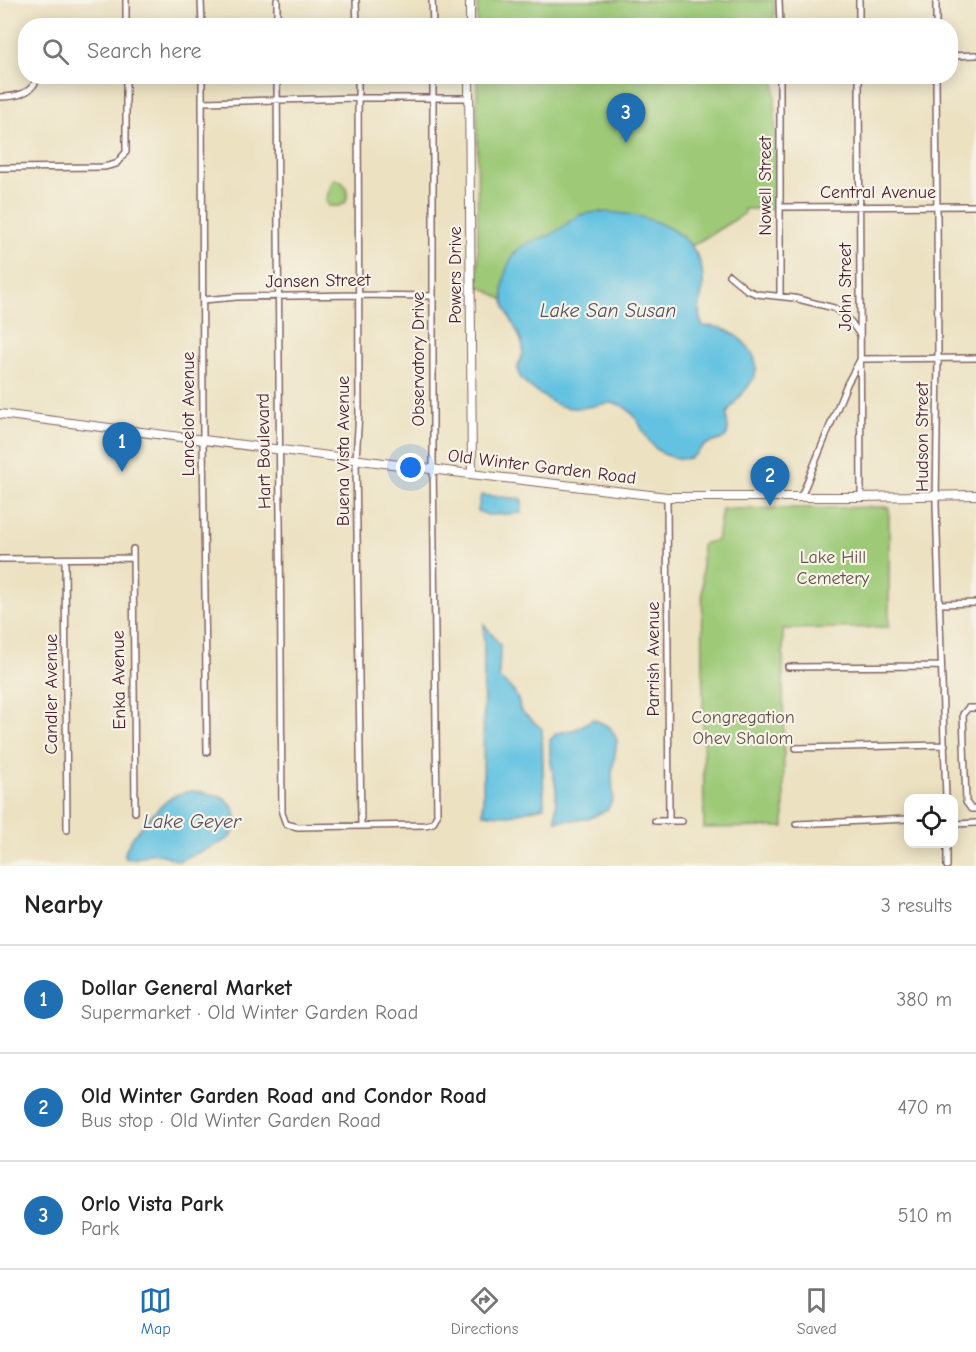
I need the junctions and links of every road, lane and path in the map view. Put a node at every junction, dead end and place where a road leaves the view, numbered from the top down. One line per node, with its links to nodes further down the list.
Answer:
1 (126, 0): 10 (street)
2 (201, 0): 11 (street)
3 (277, 0): 12 (street)
4 (357, 0): 13 (street)
5 (432, 0): 14 (street)
6 (470, 0): 15 (main road)
7 (779, 0): 16 (street)
8 (859, 0): 17 (street)
9 (936, 0): 18 (street)
10 (126, 18)
11 (202, 18)
12 (277, 18)
13 (357, 18)
14 (433, 18)
15 (470, 18)
16 (780, 18)
17 (859, 18)
18 (936, 18)
19 (958, 56): 20 (street)
20 (976, 56)
21 (35, 84): 31 (street)
22 (126, 84): 37 (street)
23 (202, 84): 36 (street, Lancelot Avenue)
24 (278, 84): 35 (street, Hart Boulevard)
25 (358, 84): 32 (street, Buena Vista Avenue)
26 (433, 84): 33 (street, Observatory Drive)
27 (469, 84): 34 (main road, Powers Drive)
28 (780, 84): 40 (street, Nowell Street)
29 (859, 84): 41 (street, John Street)
30 (936, 84): 38 (street, Hudson Street)
31 (0, 97)
32 (358, 98): 33 (street); 35 (street); 43 (street, Buena Vista Avenue)
33 (433, 98): 34 (street); 45 (street, Observatory Drive)
34 (469, 98): 59 (main road, Powers Drive)
35 (278, 99): 36 (street); 44 (street, Hart Boulevard)
36 (203, 102): 47 (street, Lancelot Avenue)
37 (0, 168)
38 (937, 206): 39 (street, Central Avenue); 41 (street, Central Avenue); 49 (street, Hudson Street)
39 (976, 206)
40 (780, 207): 41 (street, Central Avenue); 46 (street, Nowell Street)
41 (860, 207): 48 (street, John Street)
42 (729, 275): 46 (street)
43 (358, 295): 44 (street, Jansen Street); 45 (street, Jansen Street); 57 (street, Buena Vista Avenue)
44 (279, 296): 47 (street, Jansen Street); 56 (street, Hart Boulevard)
45 (433, 296): 58 (street, Observatory Drive)
46 (780, 296): 48 (street)
47 (203, 300): 55 (street, Lancelot Avenue)
48 (861, 336): 51 (street, John Street)
49 (938, 358): 50 (street); 51 (street); 61 (street, Hudson Street)
50 (976, 358)
51 (861, 359): 52 (street); 53 (street, John Street)
52 (847, 384): 53 (street); 63 (street)
53 (861, 387): 64 (street, John Street)
54 (0, 414): 55 (main road, Old Winter Garden Road)
55 (203, 440): 56 (main road, Old Winter Garden Road); 76 (street, Lancelot Avenue)
56 (279, 449): 57 (main road, Old Winter Garden Road); 87 (street, Hart Boulevard)
57 (357, 459): 58 (main road, Old Winter Garden Road); 87 (street, Buena Vista Avenue)
58 (434, 470): 59 (main road, Old Winter Garden Road); 87 (street, Observatory Drive)
59 (471, 474): 62 (main road, Old Winter Garden Road)
60 (976, 495): 61 (main road, Old Winter Garden Road)
61 (937, 496): 64 (main road, Old Winter Garden Road); 70 (street, Hudson Street)
62 (666, 497): 63 (main road, Old Winter Garden Road); 82 (street, Parrish Avenue)
63 (801, 497): 64 (main road, Old Winter Garden Road)
64 (861, 497)
65 (133, 549): 66 (street, Enka Avenue)
66 (133, 558): 68 (street); 79 (street, Enka Avenue)
67 (0, 559): 68 (street)
68 (65, 559): 88 (street, Candler Avenue)
69 (976, 603): 70 (street)
70 (939, 604): 71 (street, Hudson Street)
71 (941, 666): 72 (street); 74 (street, Hudson Street)
72 (788, 667)
73 (976, 708): 78 (street)
74 (945, 745): 75 (street); 77 (street, Hudson Street)
75 (796, 748)
76 (207, 752)
77 (946, 794)
78 (976, 809)
79 (135, 812)
80 (904, 819): 85 (street)
81 (655, 821): 82 (street)
82 (669, 821): 83 (street)
83 (682, 821)
84 (976, 823): 86 (street)
85 (796, 824)
86 (958, 824)
87 (361, 825)
88 (67, 830)
89 (947, 848): 90 (street)
90 (948, 866)

